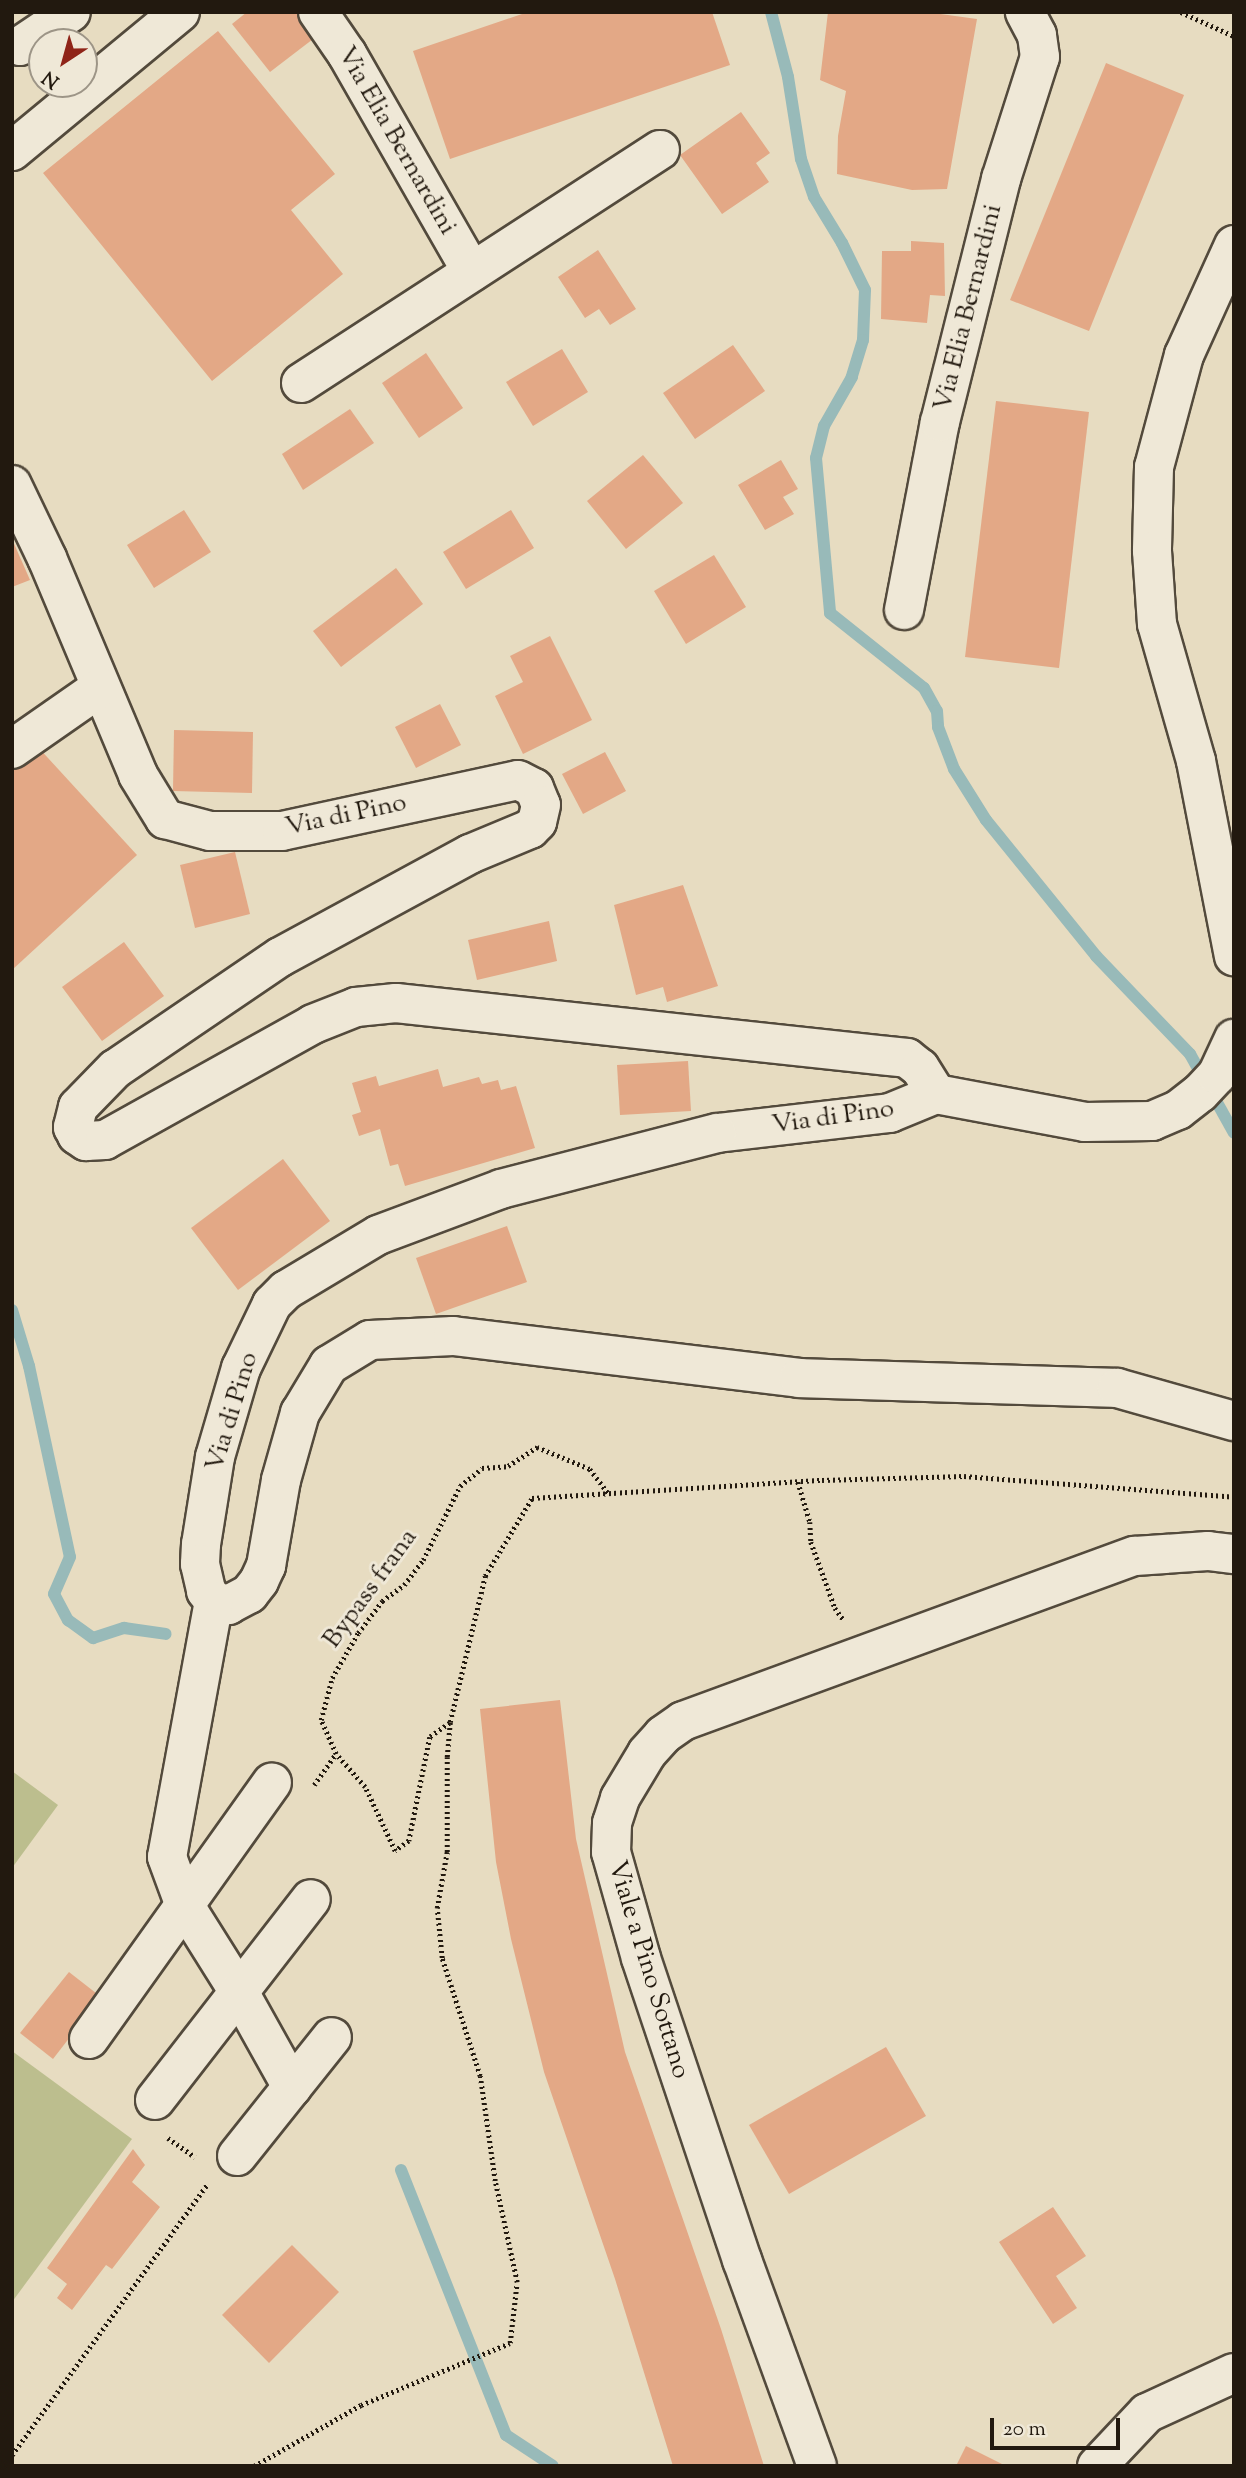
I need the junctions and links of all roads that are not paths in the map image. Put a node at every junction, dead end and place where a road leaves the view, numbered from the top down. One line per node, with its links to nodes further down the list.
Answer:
1 (71, 12): 6 (street)
2 (180, 12): 5 (street)
3 (317, 12): 10 (street, Via Elia Bernardini)
4 (1025, 12): 13 (street, Via Elia Bernardini)
5 (136, 30): 8 (street)
6 (20, 46)
7 (660, 150): 10 (street)
8 (12, 151)
9 (1234, 245): 16 (street)
10 (472, 272): 11 (street)
11 (301, 383)
12 (12, 485): 14 (street, Via di Pino)
13 (904, 610)
14 (102, 687): 15 (street); 18 (street, Via di Pino)
15 (12, 749)
16 (1234, 956)
17 (1234, 1039): 18 (street)
18 (936, 1094): 21 (street, Via di Pino)
19 (1234, 1421): 21 (street)
20 (1234, 1554): 32 (street, Viale a Pino Sottano)
21 (214, 1601): 24 (street)
22 (272, 1782): 24 (street)
23 (310, 1899): 25 (street)
24 (185, 1906): 25 (street); 27 (street)
25 (239, 1992): 28 (street); 29 (street)
26 (332, 2037): 28 (street)
27 (89, 2039)
28 (292, 2087): 30 (street)
29 (159, 2117)
30 (226, 2164)
31 (1234, 2373): 33 (street)
32 (817, 2466)
33 (1097, 2466)

